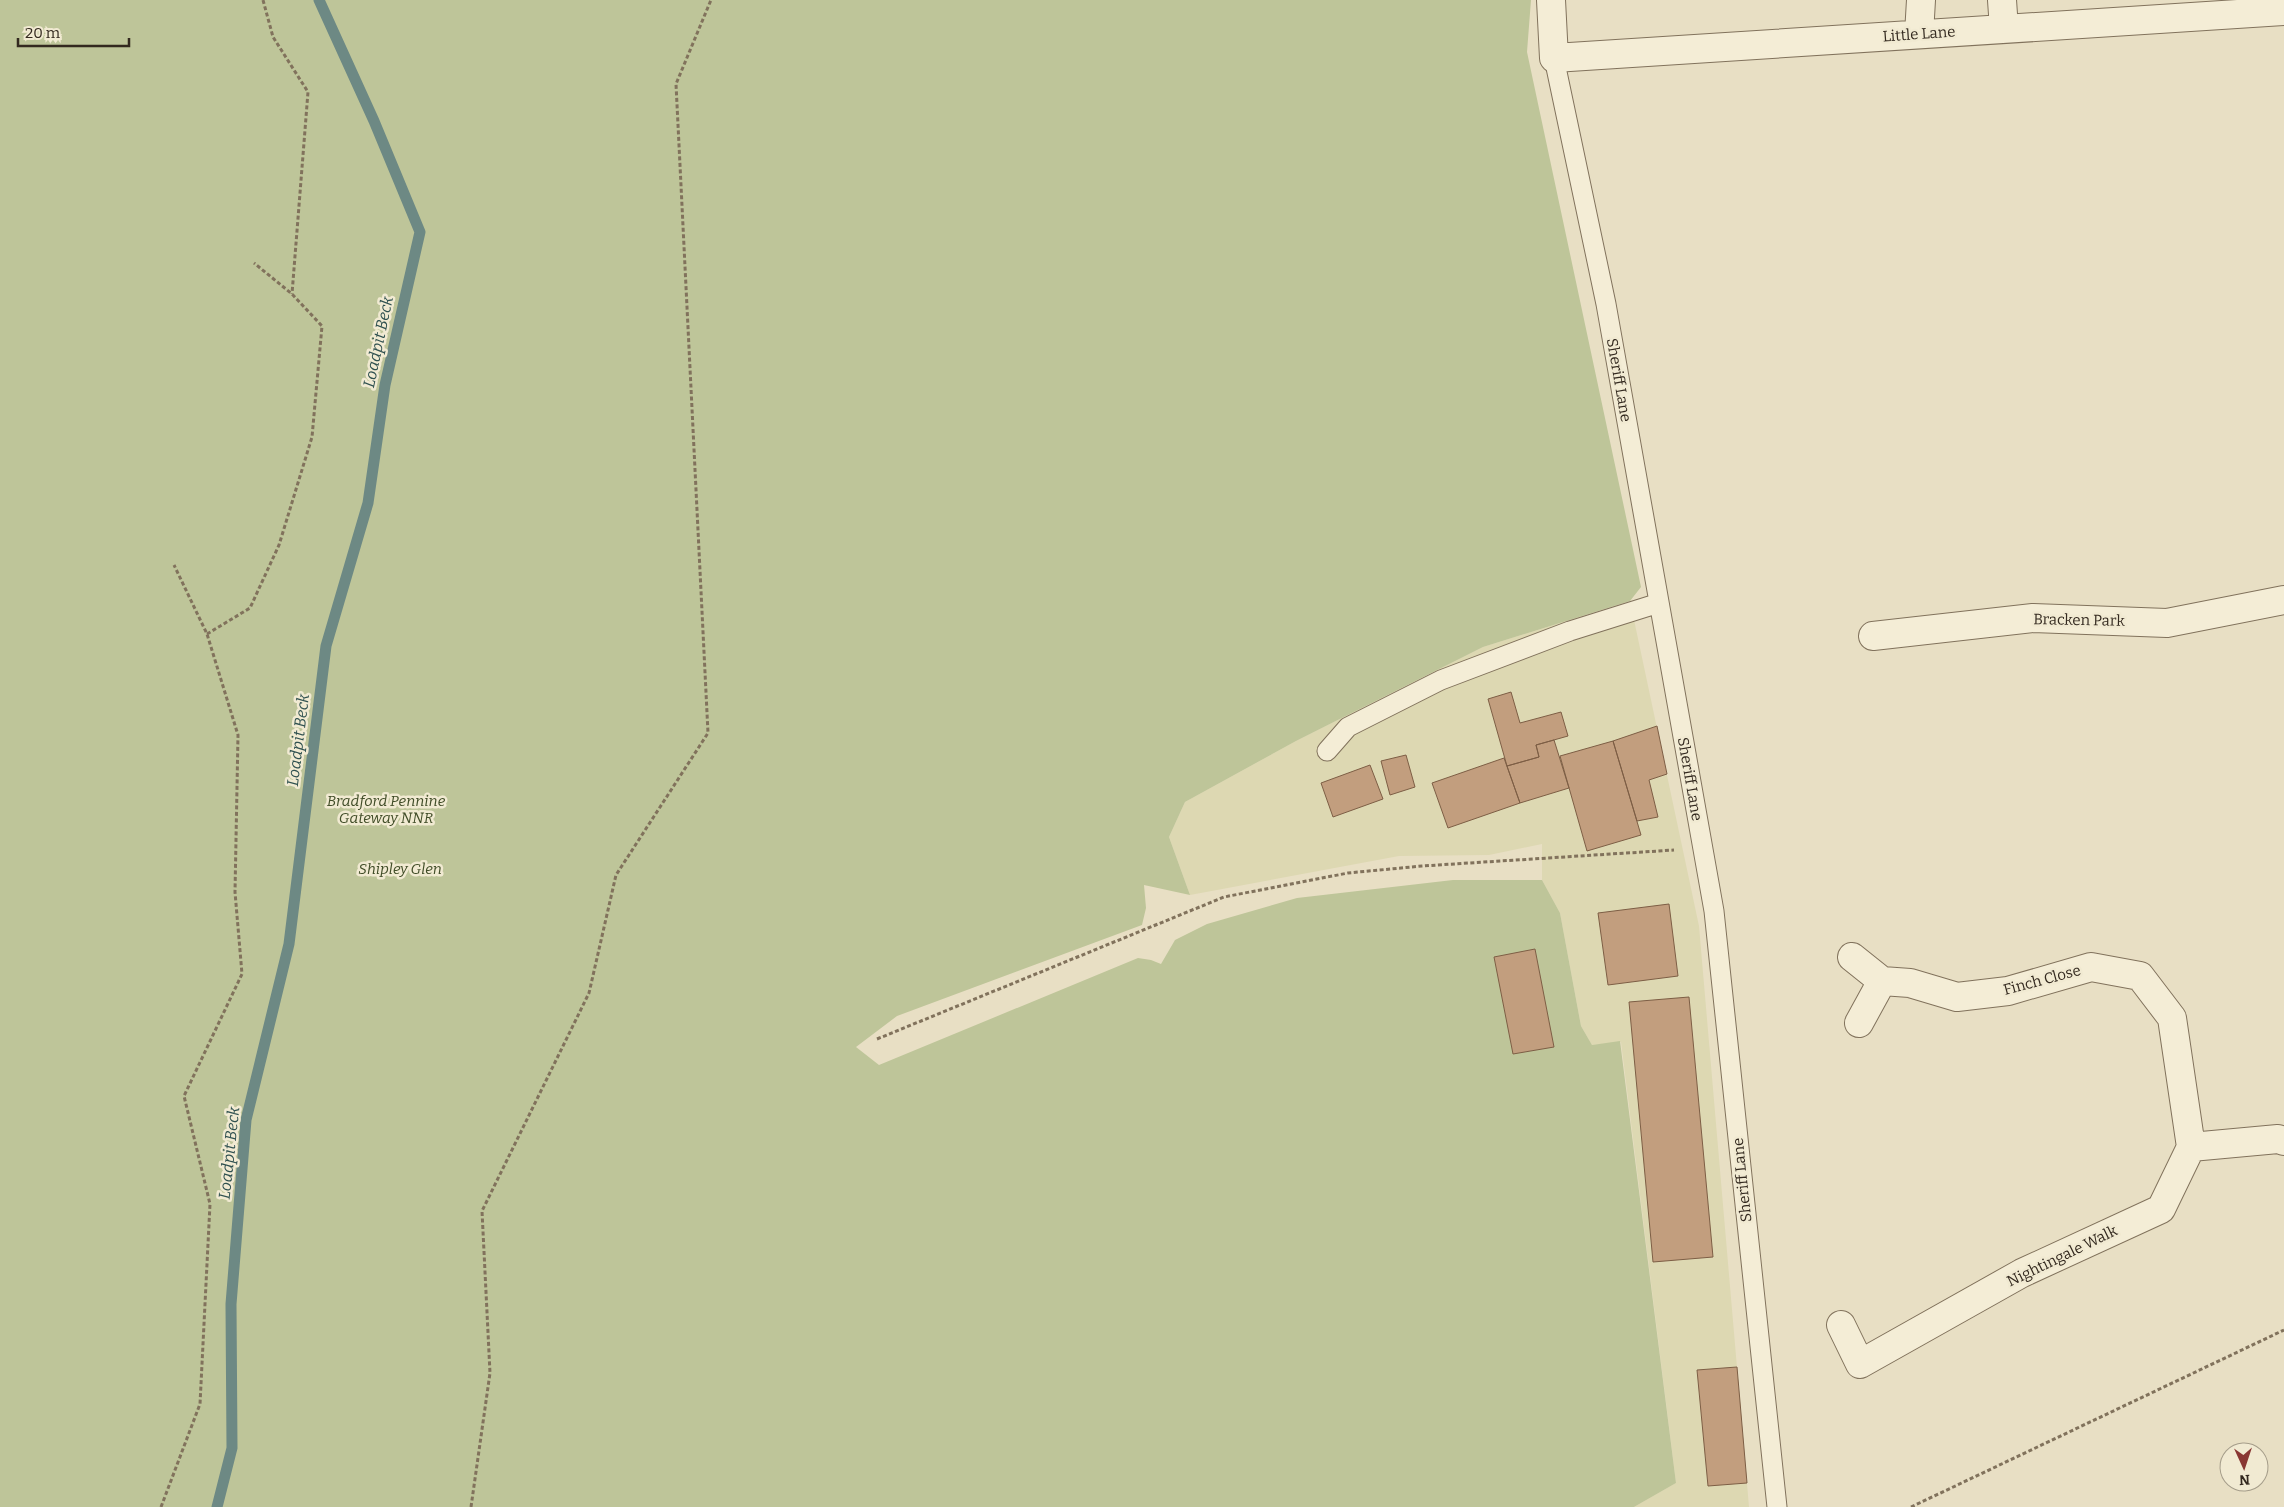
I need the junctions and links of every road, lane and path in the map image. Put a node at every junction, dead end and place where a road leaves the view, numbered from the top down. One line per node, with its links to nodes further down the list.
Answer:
1 (263, 0): 11 (path)
2 (711, 0): 28 (path)
3 (1552, 0): 9 (street)
4 (1921, 0): 8 (street)
5 (2002, 0): 7 (street)
6 (2284, 11): 7 (street, Little Lane)
7 (2004, 29): 8 (street, Little Lane)
8 (1919, 34): 9 (street, Little Lane)
9 (1554, 58): 14 (lane, Sheriff Lane)
10 (254, 263): 11 (path)
11 (292, 294): 15 (path)
12 (174, 565): 15 (path)
13 (2284, 600): 16 (street, Bracken Park)
14 (1659, 603): 17 (lane); 18 (lane, Sheriff Lane)
15 (207, 634): 27 (path)
16 (1873, 636)
17 (1327, 751)
18 (1702, 848): 22 (path); 29 (lane, Sheriff Lane)
19 (1852, 957): 20 (street)
20 (1882, 981): 21 (street); 24 (street, Finch Close)
21 (1859, 1023)
22 (877, 1039)
23 (2284, 1140): 24 (street)
24 (2191, 1147): 25 (street, Nightingale Walk)
25 (1841, 1326)
26 (2284, 1330): 30 (path)
27 (161, 1507)
28 (470, 1507)
29 (1777, 1507)
30 (1911, 1507)

